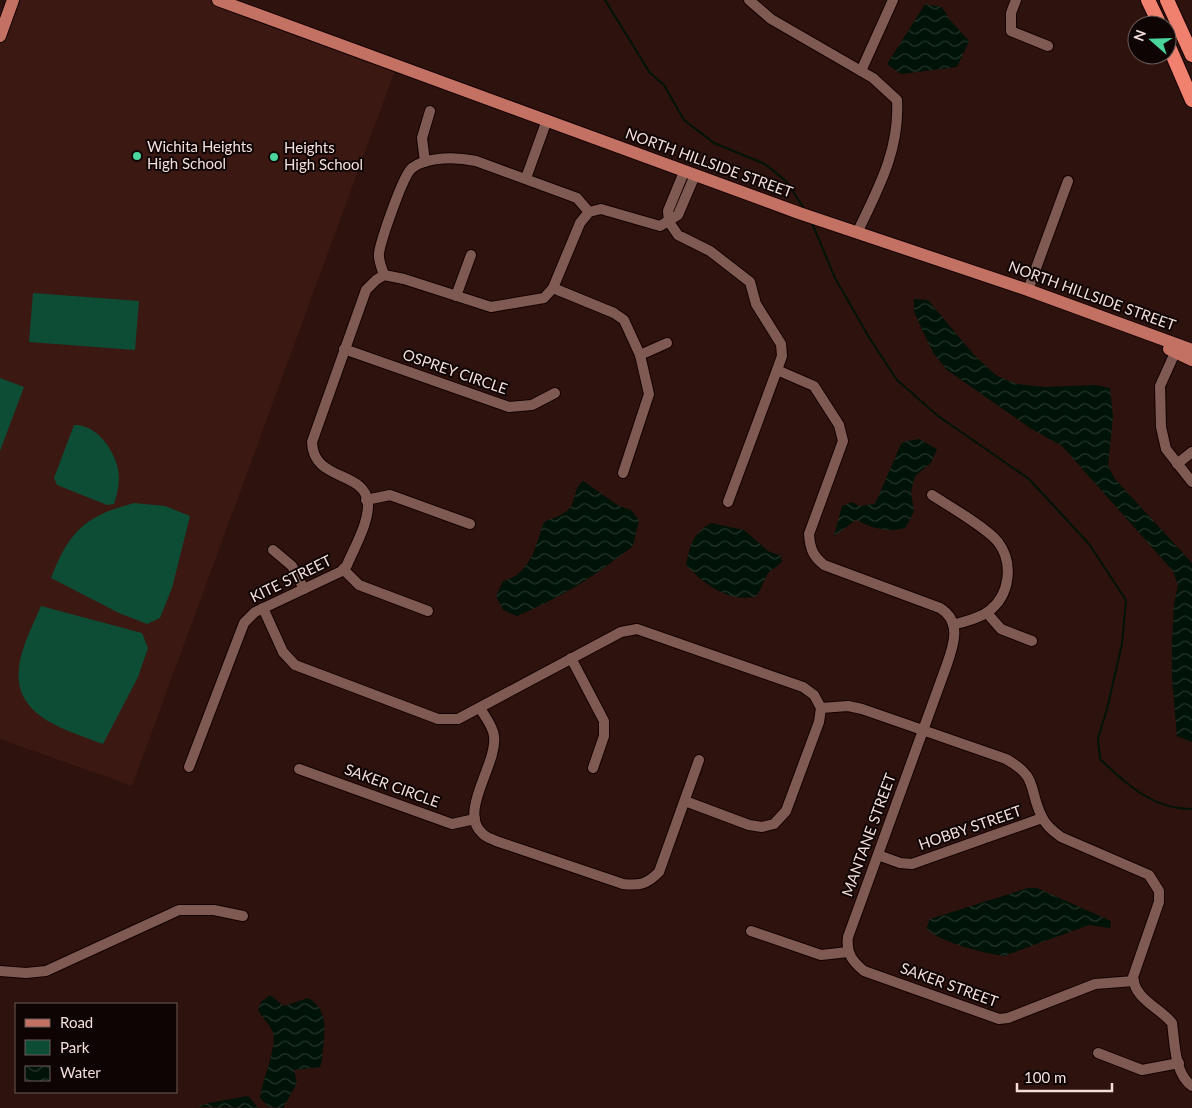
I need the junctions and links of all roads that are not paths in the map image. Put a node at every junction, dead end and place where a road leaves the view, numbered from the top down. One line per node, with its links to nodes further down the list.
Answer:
1 (13, 0): 9 (main road)
2 (218, 0): 16 (main road, NORTH HILLSIDE STREET)
3 (749, 0): 13 (street)
4 (893, 0): 13 (street)
5 (1016, 0): 10 (street)
6 (1148, 0): 8 (highway)
7 (1167, 0): 11 (highway)
8 (1155, 15)
9 (0, 36)
10 (1048, 46)
11 (1192, 55)
12 (1177, 65): 14 (highway)
13 (861, 70): 23 (street)
14 (1192, 100)
15 (430, 111): 17 (street)
16 (547, 120): 18 (main road, NORTH HILLSIDE STREET); 19 (street)
17 (425, 162): 19 (street); 25 (street)
18 (690, 174): 22 (street); 23 (main road, NORTH HILLSIDE STREET)
19 (526, 178): 21 (street)
20 (1068, 181): 27 (street)
21 (589, 212): 22 (street); 26 (street)
22 (669, 222): 35 (street)
23 (857, 233): 27 (main road, NORTH HILLSIDE STREET)
24 (471, 255): 28 (street)
25 (384, 275): 28 (street); 31 (street)
26 (553, 288): 28 (street); 33 (street)
27 (1028, 290): 30 (main road, NORTH HILLSIDE STREET)
28 (456, 296)
29 (667, 343): 33 (street)
30 (1177, 348): 32 (main road, NORTH HILLSIDE STREET); 34 (main road); 38 (street)
31 (344, 349): 36 (street, OSPREY CIRCLE); 42 (street)
32 (1192, 350)
33 (640, 355): 39 (street)
34 (1192, 360)
35 (777, 370): 43 (street); 51 (street)
36 (556, 393)
37 (1192, 452): 38 (street)
38 (1177, 464): 40 (street)
39 (623, 472)
40 (1192, 482)
41 (932, 495): 50 (street)
42 (366, 500): 44 (street); 46 (street, KITE STREET)
43 (728, 502)
44 (470, 524)
45 (273, 550): 47 (street)
46 (344, 569): 47 (street, KITE STREET); 49 (street)
47 (304, 589): 48 (street, KITE STREET)
48 (264, 608): 54 (street); 58 (street, KITE STREET)
49 (428, 611)
50 (987, 613): 51 (street); 52 (street)
51 (953, 625): 56 (street, MANTANE STREET)
52 (1032, 641)
53 (571, 658): 54 (street); 55 (street); 59 (street)
54 (480, 708): 63 (street)
55 (821, 708): 56 (street); 61 (street)
56 (924, 729): 62 (street); 64 (street, MANTANE STREET)
57 (699, 760): 61 (street)
58 (189, 768)
59 (593, 768)
60 (299, 769): 63 (street, SAKER CIRCLE)
61 (685, 801): 63 (street)
62 (1042, 818): 64 (street, HOBBY STREET); 69 (street)
63 (476, 819)
64 (878, 855): 67 (street, MANTANE STREET)
65 (243, 916): 68 (street)
66 (751, 931): 67 (street)
67 (848, 952): 69 (street, SAKER STREET)
68 (0, 971)
69 (1134, 981): 71 (street)
70 (1098, 1053): 71 (street)
71 (1178, 1063): 72 (street)
72 (1192, 1086)

